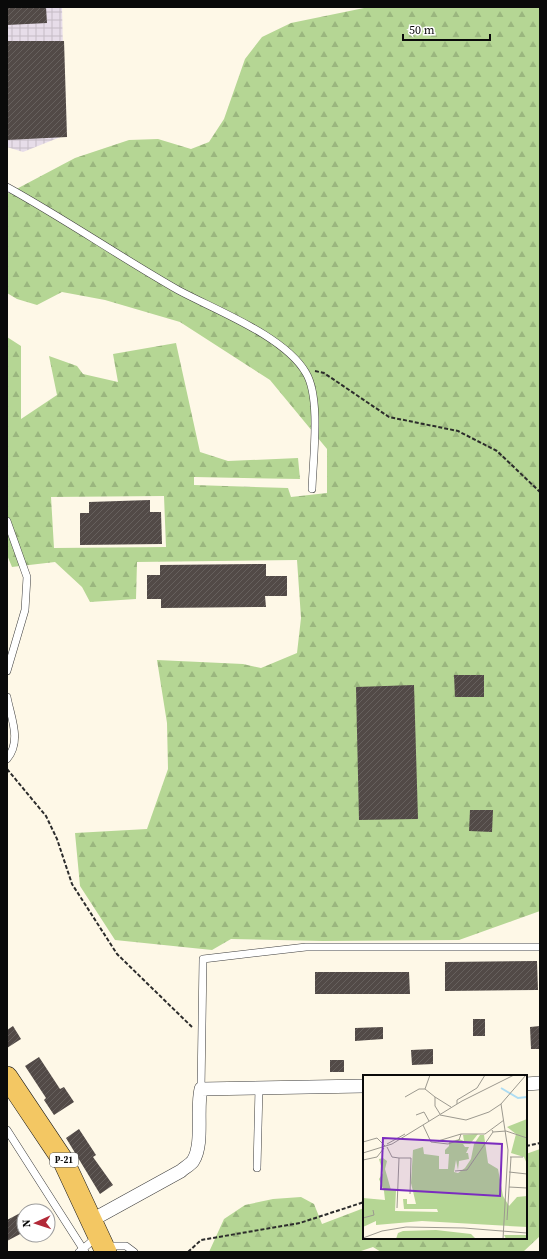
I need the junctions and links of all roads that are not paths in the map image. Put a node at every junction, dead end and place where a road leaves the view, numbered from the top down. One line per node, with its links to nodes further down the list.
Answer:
1 (7, 187): 2 (lane)
2 (312, 489)
3 (7, 521): 4 (lane)
4 (7, 671)
5 (7, 697): 6 (lane)
6 (7, 759)
7 (540, 947): 13 (lane)
8 (7, 1077): 16 (main road, Р-21)
9 (540, 1083): 10 (street)
10 (527, 1084)
11 (363, 1086): 12 (street)
12 (258, 1088): 13 (street); 15 (lane)
13 (201, 1089): 16 (street)
14 (7, 1130): 16 (lane)
15 (257, 1168)
16 (93, 1244): 17 (lane)
17 (134, 1252)

